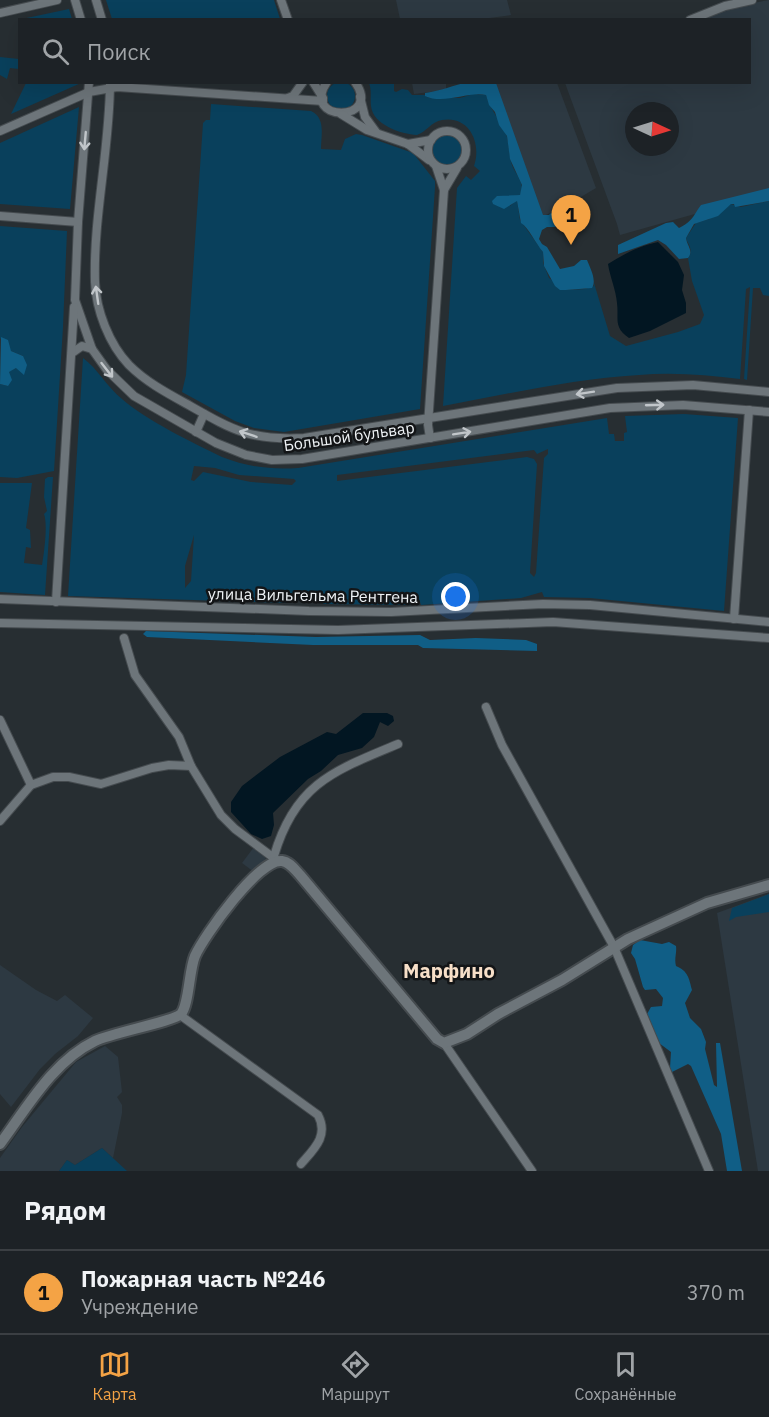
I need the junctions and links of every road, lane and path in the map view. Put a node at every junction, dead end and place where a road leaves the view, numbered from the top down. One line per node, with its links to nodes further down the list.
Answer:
1 (57, 0): 7 (street)
2 (75, 0): 8 (street)
3 (96, 0): 9 (street)
4 (281, 0): 10 (street)
5 (753, 0): 6 (street)
6 (723, 3): 11 (street)
7 (0, 13)
8 (80, 18)
9 (101, 18)
10 (287, 18)
11 (694, 18)
12 (89, 84): 18 (street, Большой бульвар)
13 (302, 84): 20 (street)
14 (314, 84): 21 (street)
15 (326, 84): 21 (street)
16 (356, 84): 19 (street)
17 (110, 85): 18 (street); 20 (street); 38 (street, Большой бульвар, one-way to 17)
18 (89, 92): 23 (street); 31 (street, Большой бульвар, one-way to 31)
19 (360, 95): 22 (street); 24 (street)
20 (286, 99): 21 (street)
21 (323, 99): 22 (street)
22 (341, 114): 24 (street)
23 (0, 130)
24 (377, 134): 26 (street)
25 (431, 140): 26 (street); 27 (street); 28 (street)
26 (408, 144): 27 (street)
27 (434, 164): 28 (street); 29 (street)
28 (458, 166): 29 (street)
29 (444, 190): 39 (street)
30 (0, 216): 31 (street)
31 (78, 222): 32 (street, Большой бульвар)
32 (75, 300): 33 (street, Большой бульвар); 34 (street)
33 (92, 348): 34 (street); 40 (street, Большой бульвар, one-way to 40)
34 (72, 353): 43 (street)
35 (769, 392): 39 (street, Большой бульвар, one-way to 39)
36 (749, 410): 37 (street, Большой бульвар); 41 (street, Большой бульвар, one-way to 36); 44 (street)
37 (769, 412)
38 (204, 414): 39 (street, Большой бульвар, one-way to 38); 40 (street)
39 (429, 417): 41 (street)
40 (196, 432): 41 (street, Большой бульвар)
41 (430, 438)
42 (0, 599): 43 (street, улица Вильгельма Рентгена)
43 (56, 602): 44 (street, улица Вильгельма Рентгена)
44 (734, 619): 45 (street, улица Вильгельма Рентгена)
45 (769, 622)
46 (0, 623): 48 (street, улица Вильгельма Рентгена)
47 (124, 638): 52 (street)
48 (769, 638)
49 (486, 707): 57 (street)
50 (0, 720): 53 (street)
51 (398, 744): 55 (street)
52 (191, 766): 53 (street); 55 (street)
53 (31, 785): 54 (street)
54 (0, 821)
55 (276, 859): 58 (street); 59 (street)
56 (769, 885): 57 (street)
57 (614, 947): 59 (street); 63 (street)
58 (180, 1015): 60 (street); 61 (street)
59 (444, 1043): 62 (street)
60 (0, 1144)
61 (301, 1164)
62 (532, 1171)
63 (709, 1171)

